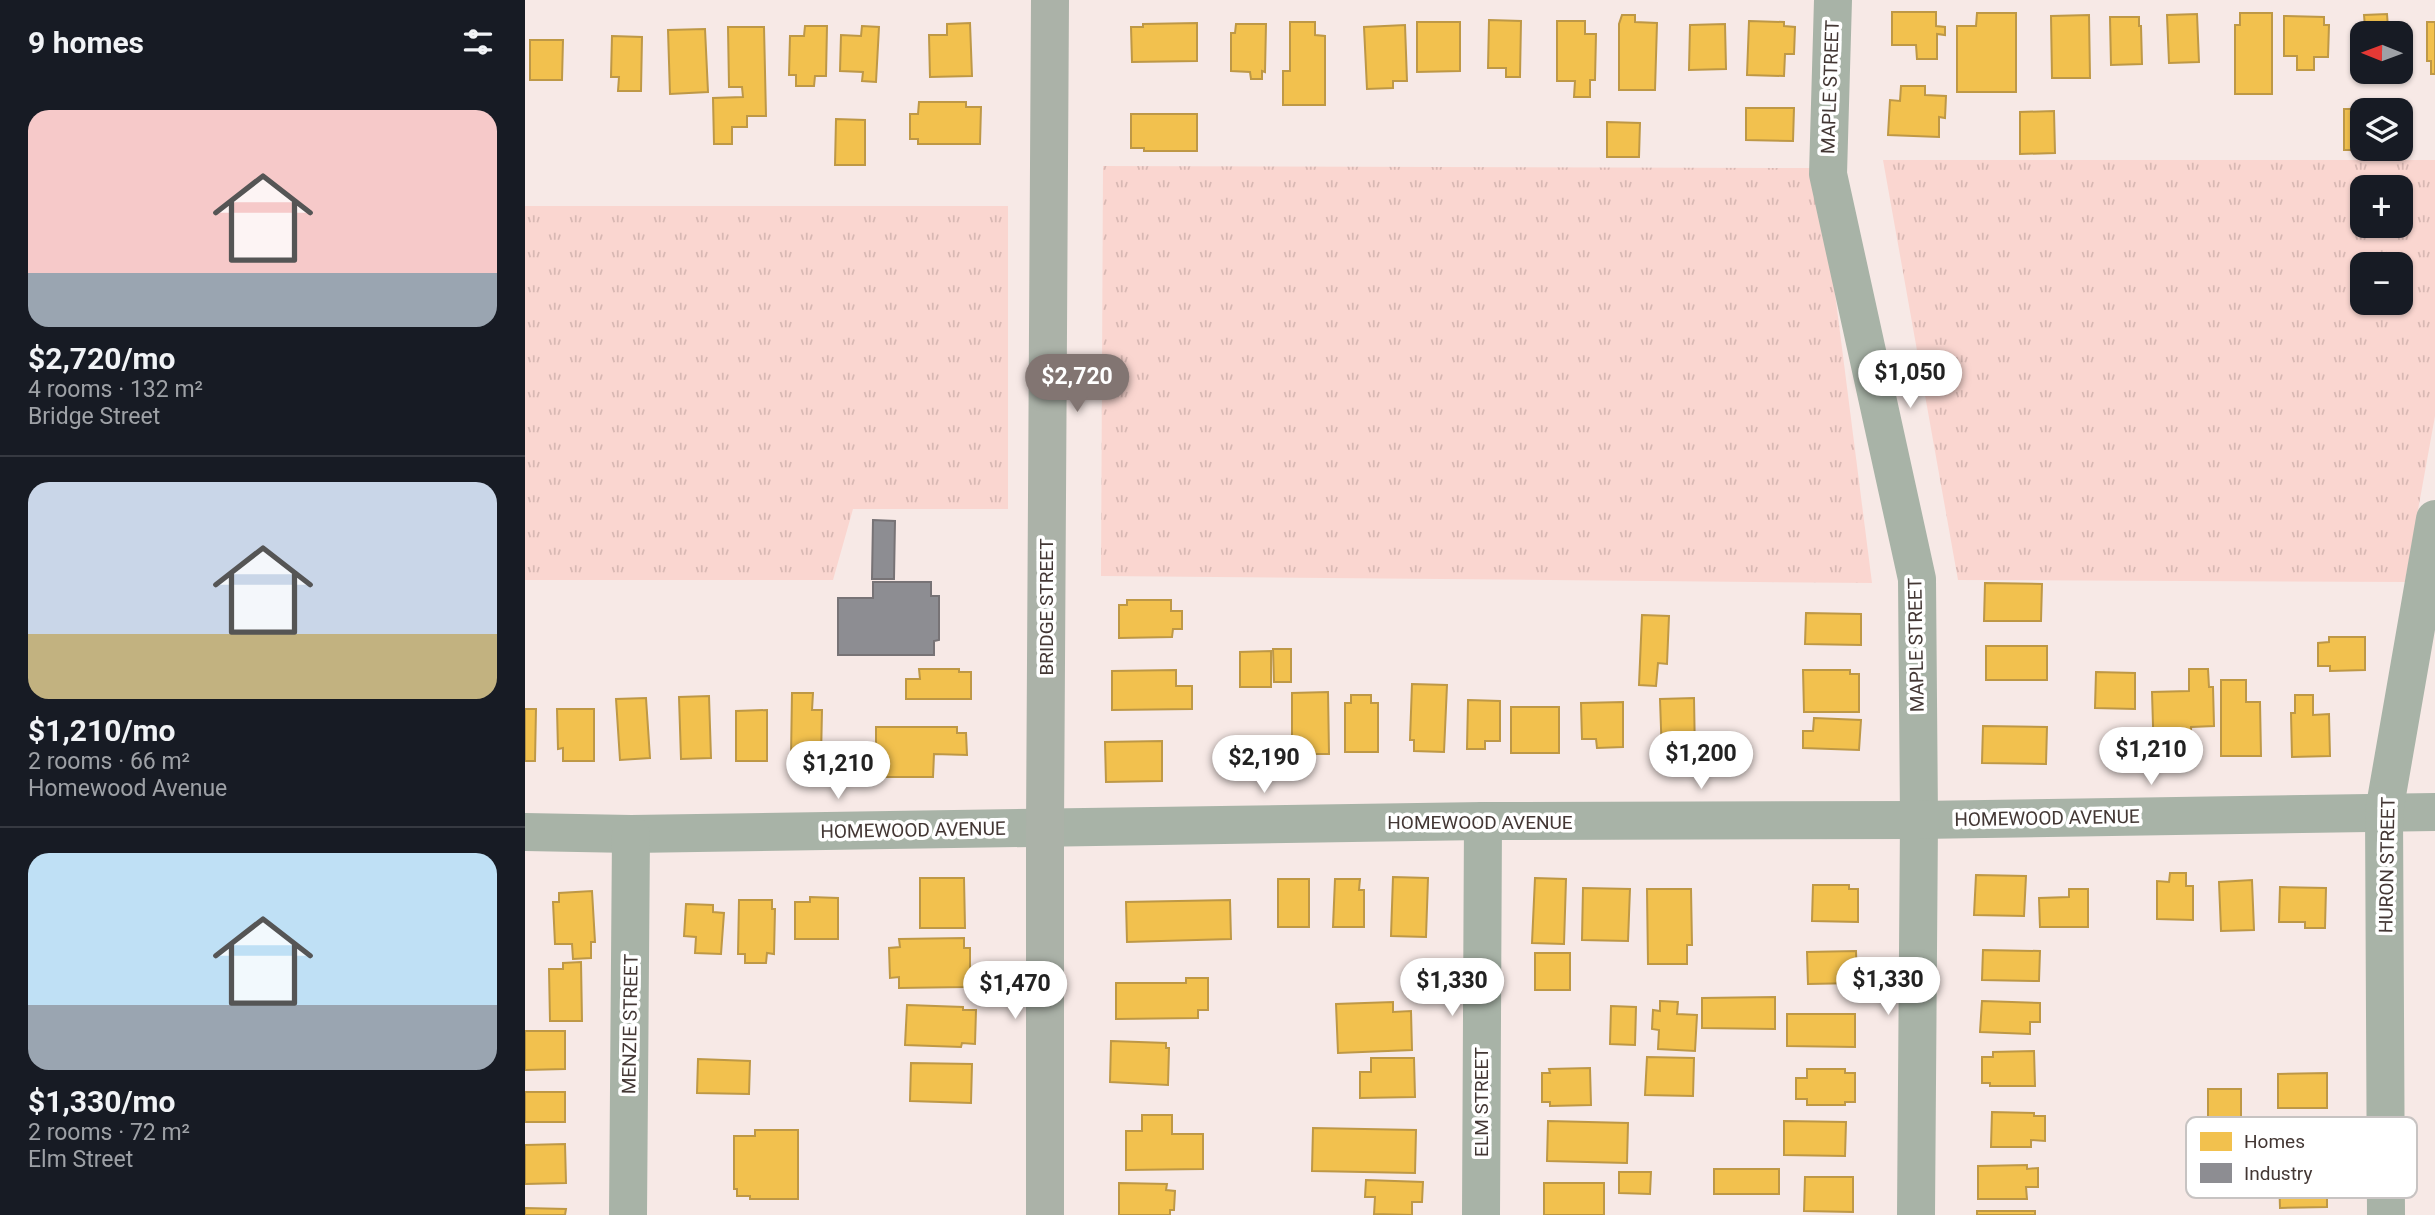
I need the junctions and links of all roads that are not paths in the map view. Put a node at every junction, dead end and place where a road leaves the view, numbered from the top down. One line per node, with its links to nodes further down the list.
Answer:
1 (1050, 0): 8 (main road, BRIDGE STREET)
2 (1833, 0): 6 (street, MAPLE STREET)
3 (2435, 519): 4 (street, HURON STREET)
4 (2384, 812): 5 (street, HOMEWOOD AVENUE); 6 (street, HOMEWOOD AVENUE); 11 (street, HURON STREET)
5 (2435, 812)
6 (1919, 820): 7 (street, HOMEWOOD AVENUE); 15 (street, MAPLE STREET)
7 (1483, 821): 8 (street, HOMEWOOD AVENUE); 14 (street, ELM STREET)
8 (1045, 828): 10 (street, HOMEWOOD AVENUE); 13 (main road, BRIDGE STREET)
9 (525, 832): 10 (street, HOMEWOOD AVENUE)
10 (631, 834): 12 (street, MENZIE STREET)
11 (2386, 1117)
12 (628, 1215)
13 (1045, 1215)
14 (1481, 1215)
15 (1916, 1215)

